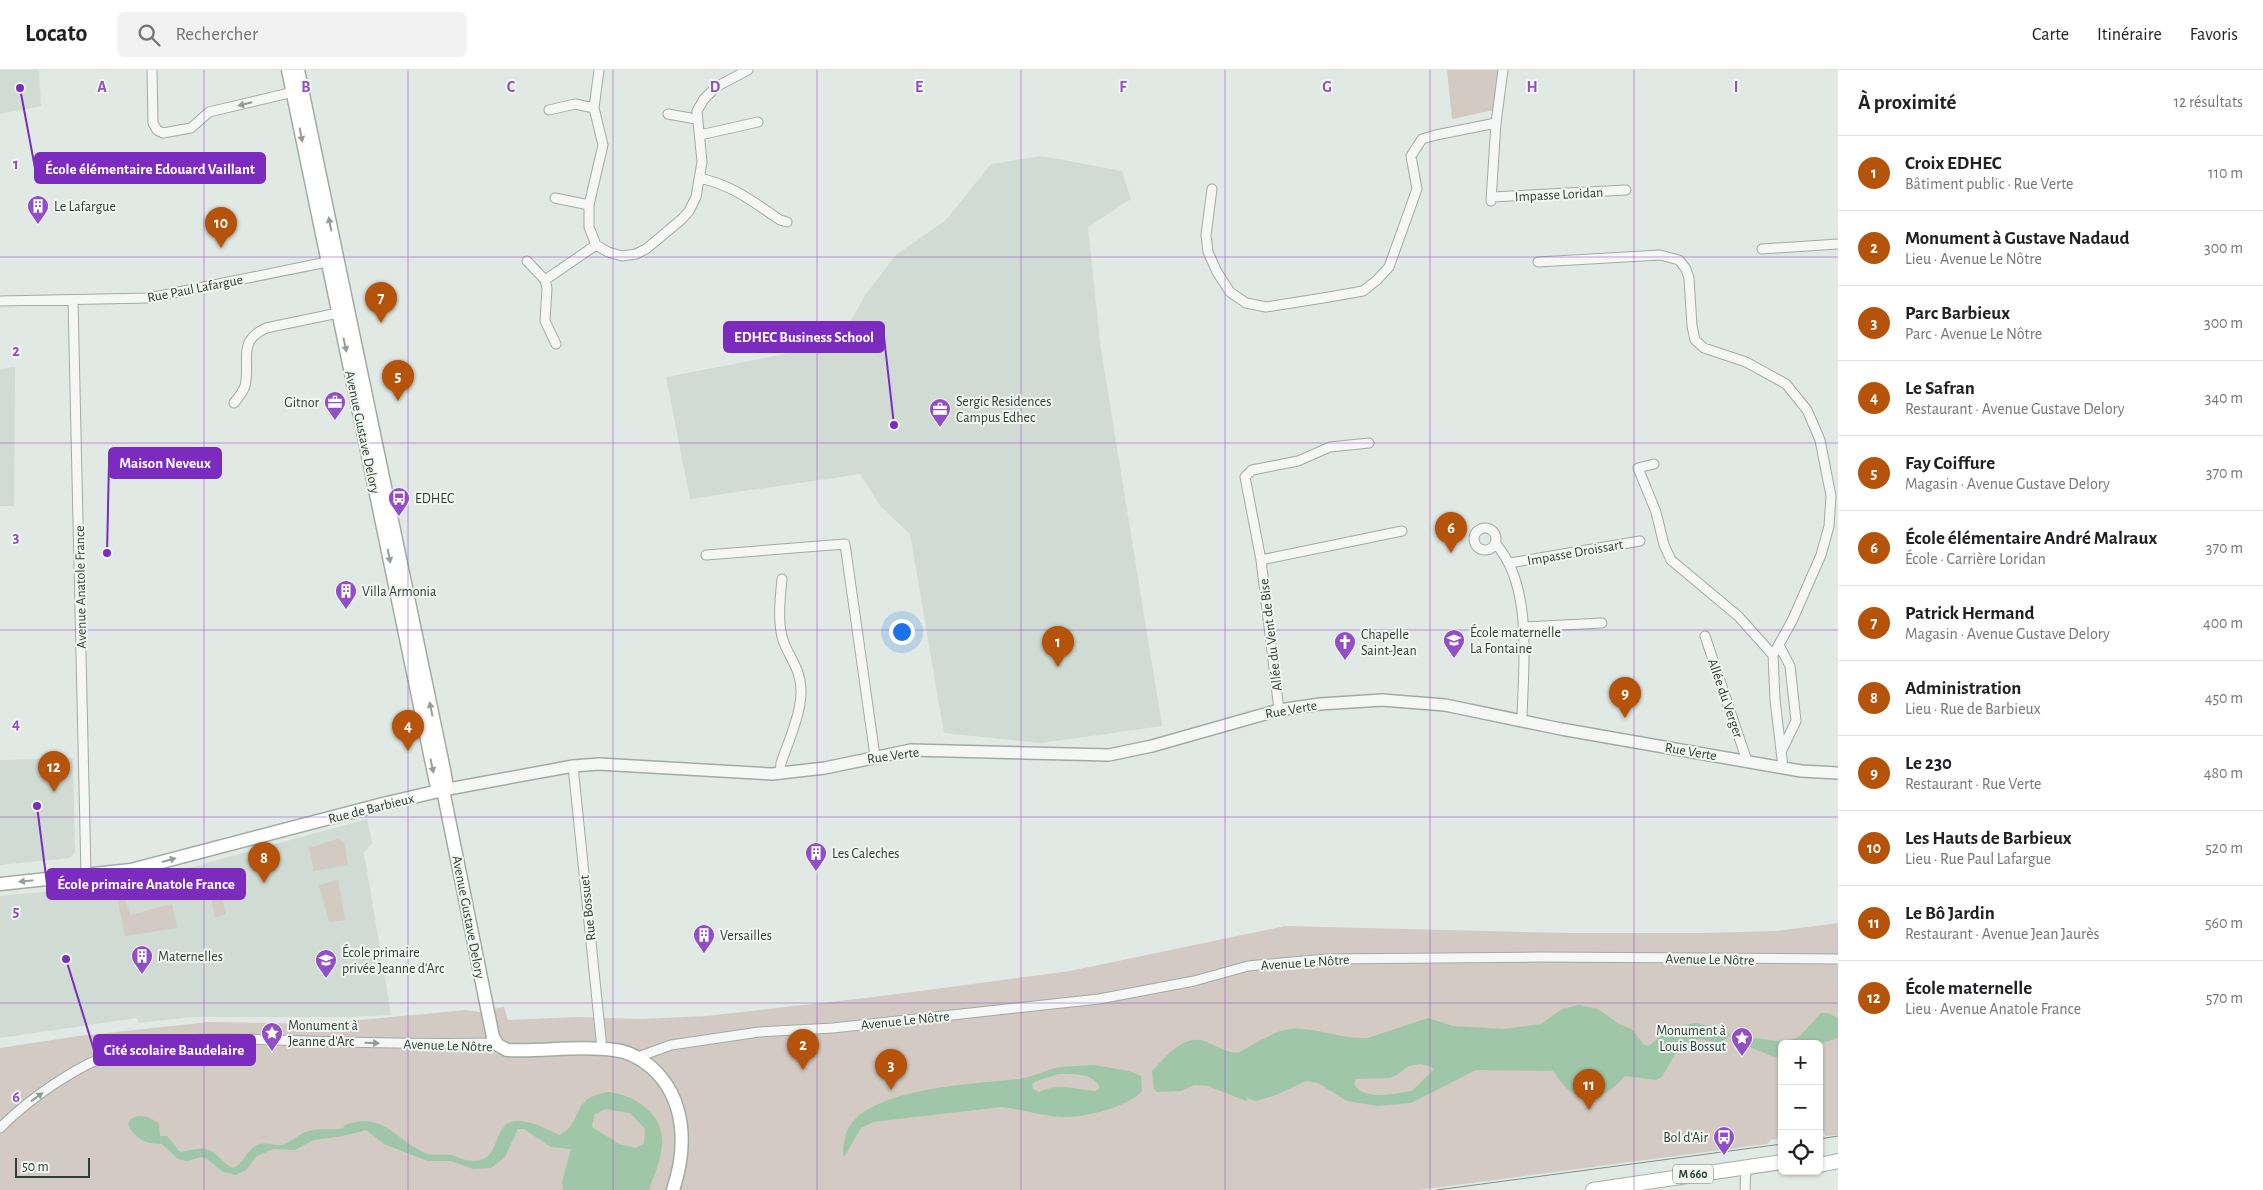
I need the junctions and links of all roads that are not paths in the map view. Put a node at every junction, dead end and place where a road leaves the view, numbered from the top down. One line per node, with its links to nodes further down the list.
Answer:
1 (152, 70): 7 (street, one-way to 1)
2 (288, 70): 7 (main road, Avenue Gustave Delory)
3 (298, 70): 24 (main road, Avenue Gustave Delory, one-way to 3)
4 (599, 70): 8 (street)
5 (748, 70): 11 (street)
6 (1503, 70): 13 (street)
7 (293, 92): 24 (main road, Avenue Gustave Delory, one-way to 24)
8 (594, 108): 9 (street); 19 (street)
9 (549, 110)
10 (668, 114): 11 (street)
11 (696, 119): 14 (street)
12 (758, 122): 14 (street)
13 (1496, 123): 16 (street); 17 (street, Impasse Loridan)
14 (700, 135): 15 (street)
15 (700, 178): 20 (street); 22 (street)
16 (1212, 189)
17 (1626, 190)
18 (555, 198): 19 (street)
19 (589, 205): 22 (street)
20 (787, 222)
21 (1838, 244): 23 (street)
22 (596, 245): 27 (street)
23 (1762, 249)
24 (332, 261): 28 (street, Rue Paul Lafargue); 30 (main road, Avenue Gustave Delory); 57 (main road, Avenue Gustave Delory, one-way to 24)
25 (527, 261): 27 (street)
26 (1538, 262): 45 (street)
27 (545, 280): 31 (street)
28 (73, 300): 29 (street, Rue Paul Lafargue); 58 (street, Avenue Anatole France)
29 (0, 301)
30 (338, 314): 32 (street); 57 (main road, Avenue Gustave Delory, one-way to 57)
31 (556, 344)
32 (234, 402)
33 (1369, 443): 39 (street, Allée du Vent de Bise)
34 (1654, 464): 46 (street)
35 (1402, 530): 39 (street, Allée du Vent de Bise)
36 (1640, 541): 40 (street, Impasse Droissart)
37 (1495, 543): 40 (street)
38 (706, 555): 50 (street)
39 (1261, 560): 47 (street, Allée du Vent de Bise)
40 (1510, 563): 43 (street)
41 (782, 579): 56 (street)
42 (1602, 623): 43 (street)
43 (1523, 627): 48 (street)
44 (1705, 636): 51 (street, Allée du Verger)
45 (1779, 645): 46 (street); 49 (street)
46 (1773, 655): 49 (street)
47 (1279, 710): 48 (street, Rue Verte); 50 (street, Rue Verte)
48 (1522, 720): 51 (street, Rue Verte)
49 (1781, 752): 53 (street)
50 (875, 756): 56 (street, Rue Verte)
51 (1747, 761): 53 (street, Rue Verte)
52 (572, 766): 55 (street, Rue de Barbieux); 57 (street, Rue de Barbieux); 62 (street, Rue Bossuet)
53 (1783, 767): 54 (street, Rue Verte)
54 (1838, 773)
55 (746, 774): 56 (street, Rue Verte)
56 (780, 774)
57 (443, 790): 58 (main road, Rue de Barbieux, one-way to 57); 61 (main road, Avenue Gustave Delory)
58 (86, 875): 59 (main road, Rue de Barbieux, one-way to 59)
59 (0, 884)
60 (1838, 959): 63 (street, Avenue Le Nôtre)
61 (496, 1043): 62 (main road, Avenue Le Nôtre); 64 (street, Avenue Le Nôtre, one-way to 61)
62 (602, 1049): 63 (main road, Avenue Le Nôtre)
63 (638, 1058): 72 (main road)
64 (0, 1128)
65 (1838, 1155): 66 (main road)
66 (1823, 1157)
67 (1838, 1161): 69 (main road)
68 (1778, 1163): 71 (main road, M 660)
69 (1823, 1164)
70 (1778, 1170): 71 (main road, M 660)
71 (1746, 1171): 73 (main road, M 660); 74 (street)
72 (673, 1190)
73 (1593, 1190)
74 (1744, 1190)

